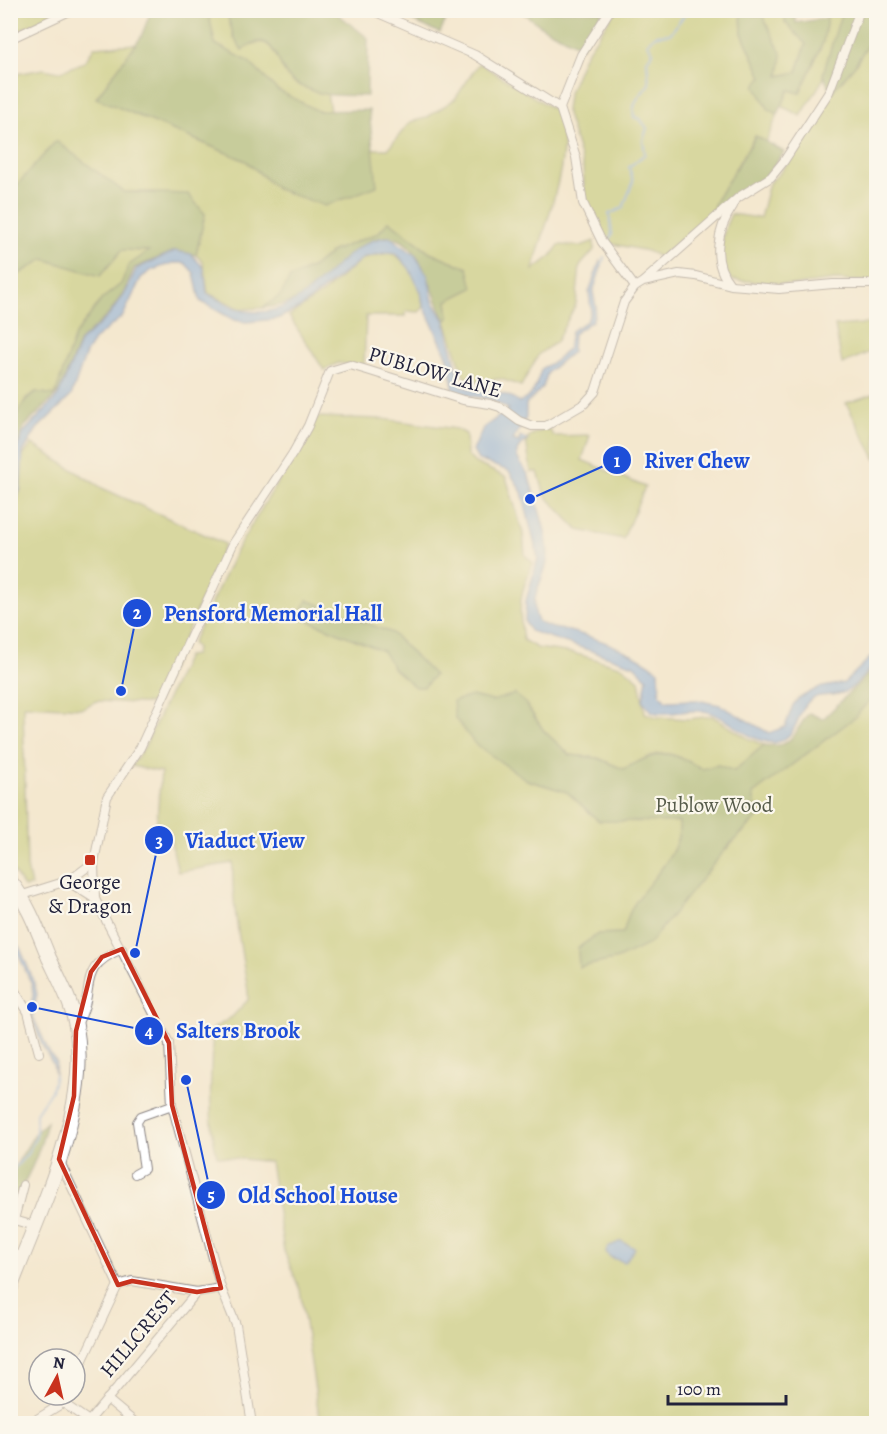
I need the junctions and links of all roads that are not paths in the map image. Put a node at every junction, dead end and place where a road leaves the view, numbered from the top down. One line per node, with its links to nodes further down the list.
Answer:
1 (72, 10): 5 (street)
2 (371, 10): 6 (street)
3 (610, 10): 6 (street)
4 (860, 10): 7 (street)
5 (10, 39)
6 (560, 108): 11 (street)
7 (739, 197): 8 (street); 10 (street)
8 (643, 282): 10 (street, PUBLOW LANE); 11 (street, PUBLOW LANE)
9 (876, 284): 10 (street, PUBLOW LANE)
10 (731, 285)
11 (635, 287): 12 (street, PUBLOW LANE)
12 (94, 862): 14 (street); 16 (street, PUBLOW LANE)
13 (10, 881): 15 (highway)
14 (67, 881): 15 (street); 16 (street)
15 (16, 898): 19 (highway)
16 (95, 899): 17 (street)
17 (122, 949): 19 (street); 21 (street)
18 (10, 983): 20 (street)
19 (76, 1025): 22 (highway)
20 (39, 1053)
21 (172, 1105): 23 (street); 28 (street)
22 (59, 1159): 25 (highway); 26 (street)
23 (135, 1174)
24 (23, 1185): 25 (street)
25 (35, 1226): 27 (highway)
26 (118, 1285): 29 (street, HILLCREST); 30 (street, HILLCREST)
27 (10, 1288)
28 (221, 1288): 29 (street, HILLCREST); 37 (street)
29 (197, 1292): 31 (street, HILLCREST)
30 (87, 1351)
31 (107, 1399): 34 (street, HILLCREST); 36 (street, HILLCREST)
32 (53, 1407): 35 (street)
33 (73, 1407): 34 (street, HILLCREST)
34 (88, 1422)
35 (29, 1424)
36 (137, 1424)
37 (252, 1424)

